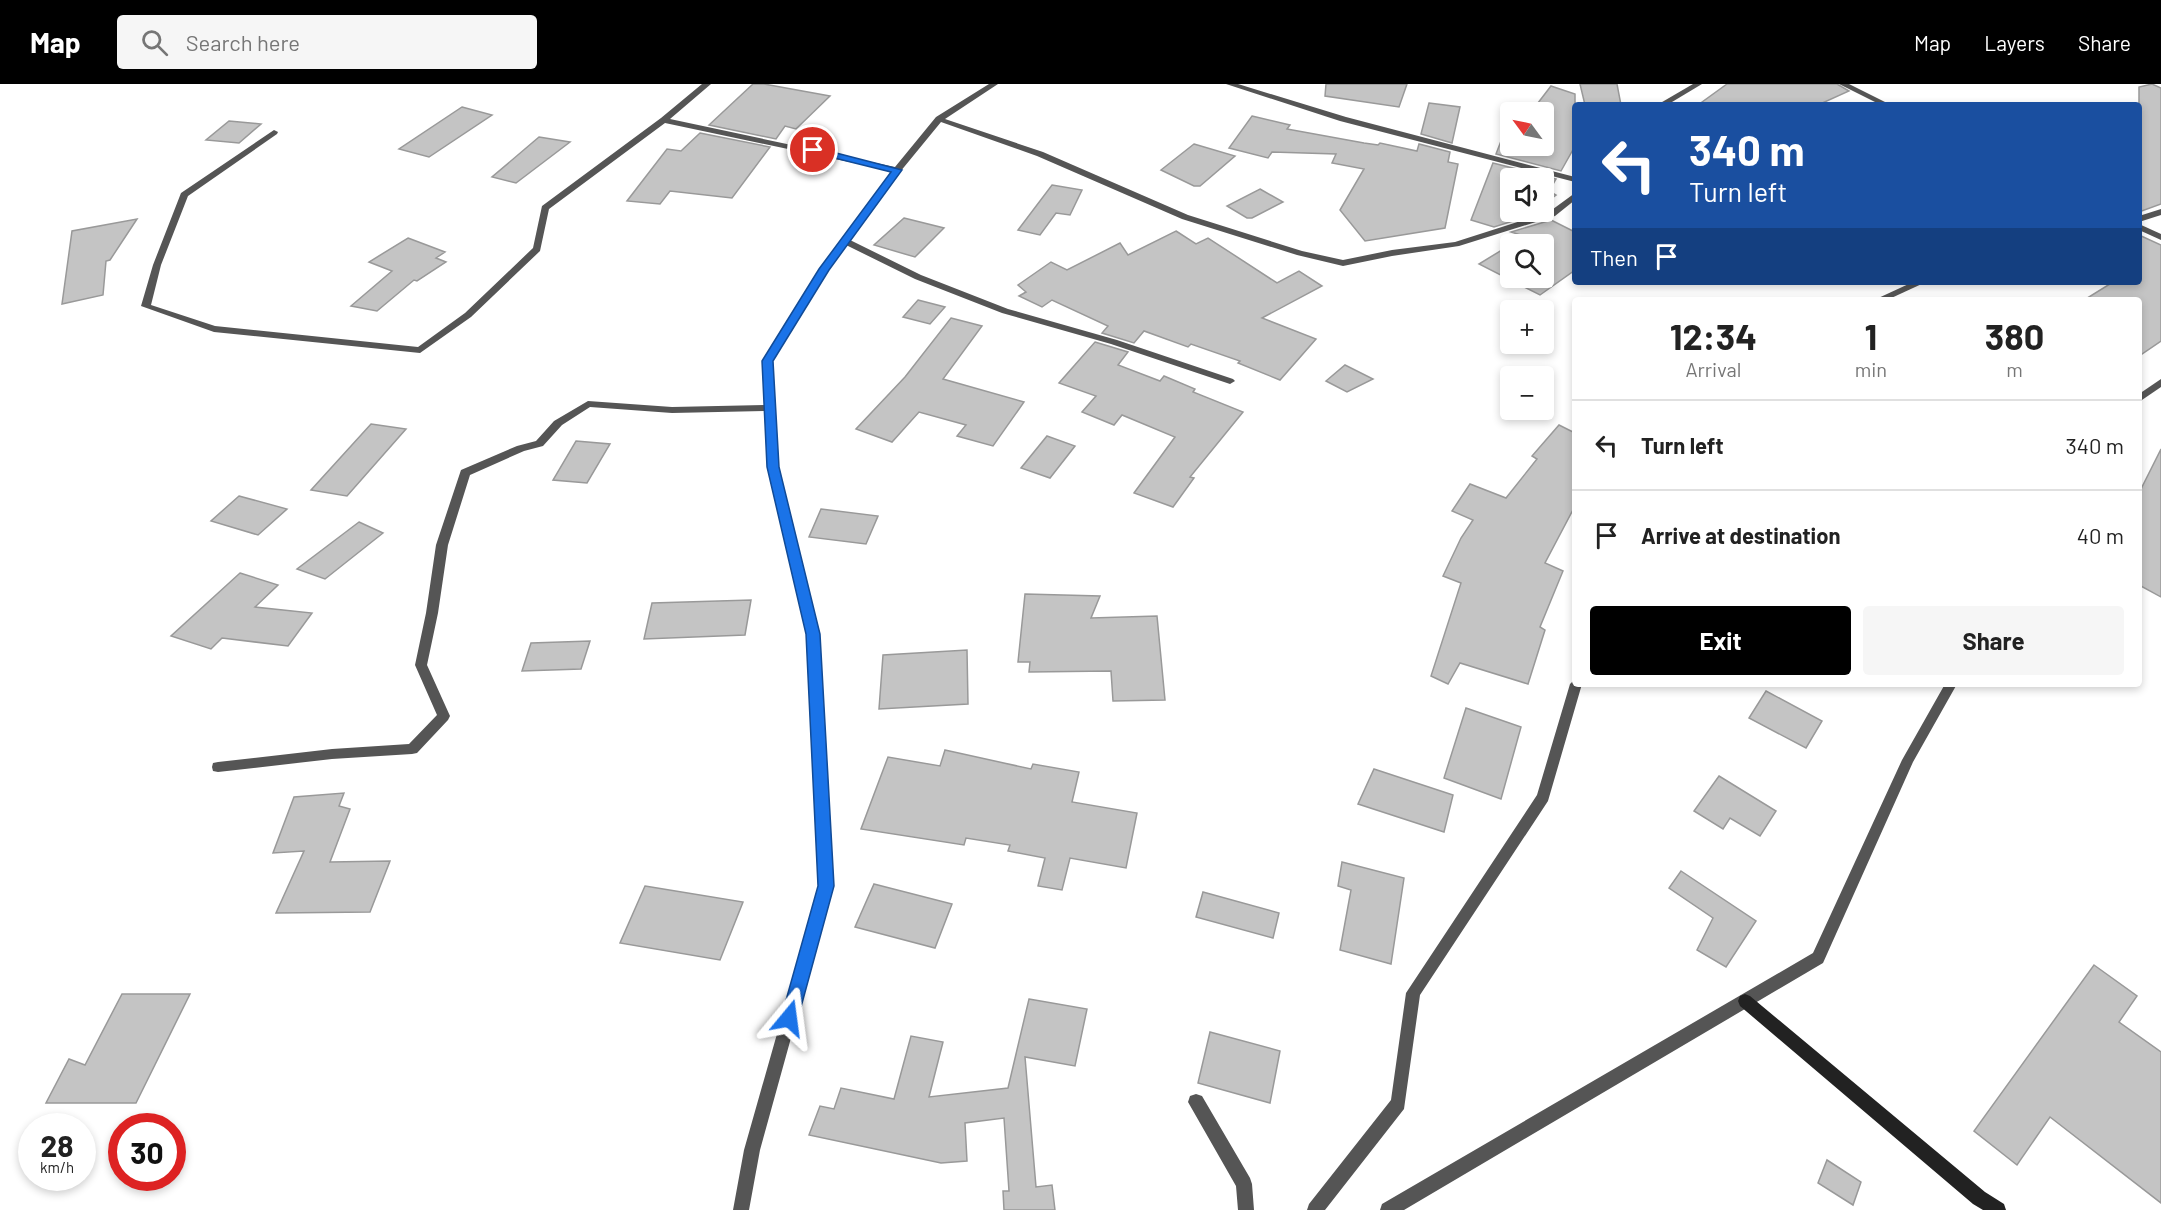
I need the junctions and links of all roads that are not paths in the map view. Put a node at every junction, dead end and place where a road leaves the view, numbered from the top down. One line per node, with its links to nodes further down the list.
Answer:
1 (707, 84): 9 (street)
2 (994, 84): 8 (street)
3 (1230, 84): 12 (street)
4 (1698, 84): 6 (street)
5 (1843, 84): 7 (street)
6 (1666, 102)
7 (1881, 102)
8 (939, 119): 11 (street); 13 (street)
9 (664, 120): 10 (street); 11 (street)
10 (274, 132)
11 (897, 170): 18 (street)
12 (1572, 179)
13 (1572, 198)
14 (2161, 212): 15 (street)
15 (2142, 218)
16 (2142, 228): 17 (street)
17 (2161, 237)
18 (844, 241): 21 (street); 24 (street)
19 (1914, 285): 20 (street)
20 (1886, 297)
21 (1230, 381)
22 (2161, 382): 23 (street)
23 (2142, 397)
24 (770, 408): 27 (street); 30 (street)
25 (1574, 687): 32 (street)
26 (1949, 687): 28 (street)
27 (218, 767)
28 (1745, 1001): 33 (street); 34 (street)
29 (1197, 1102): 31 (street)
30 (741, 1210)
31 (1246, 1210)
32 (1315, 1210)
33 (1388, 1210)
34 (1998, 1210)

